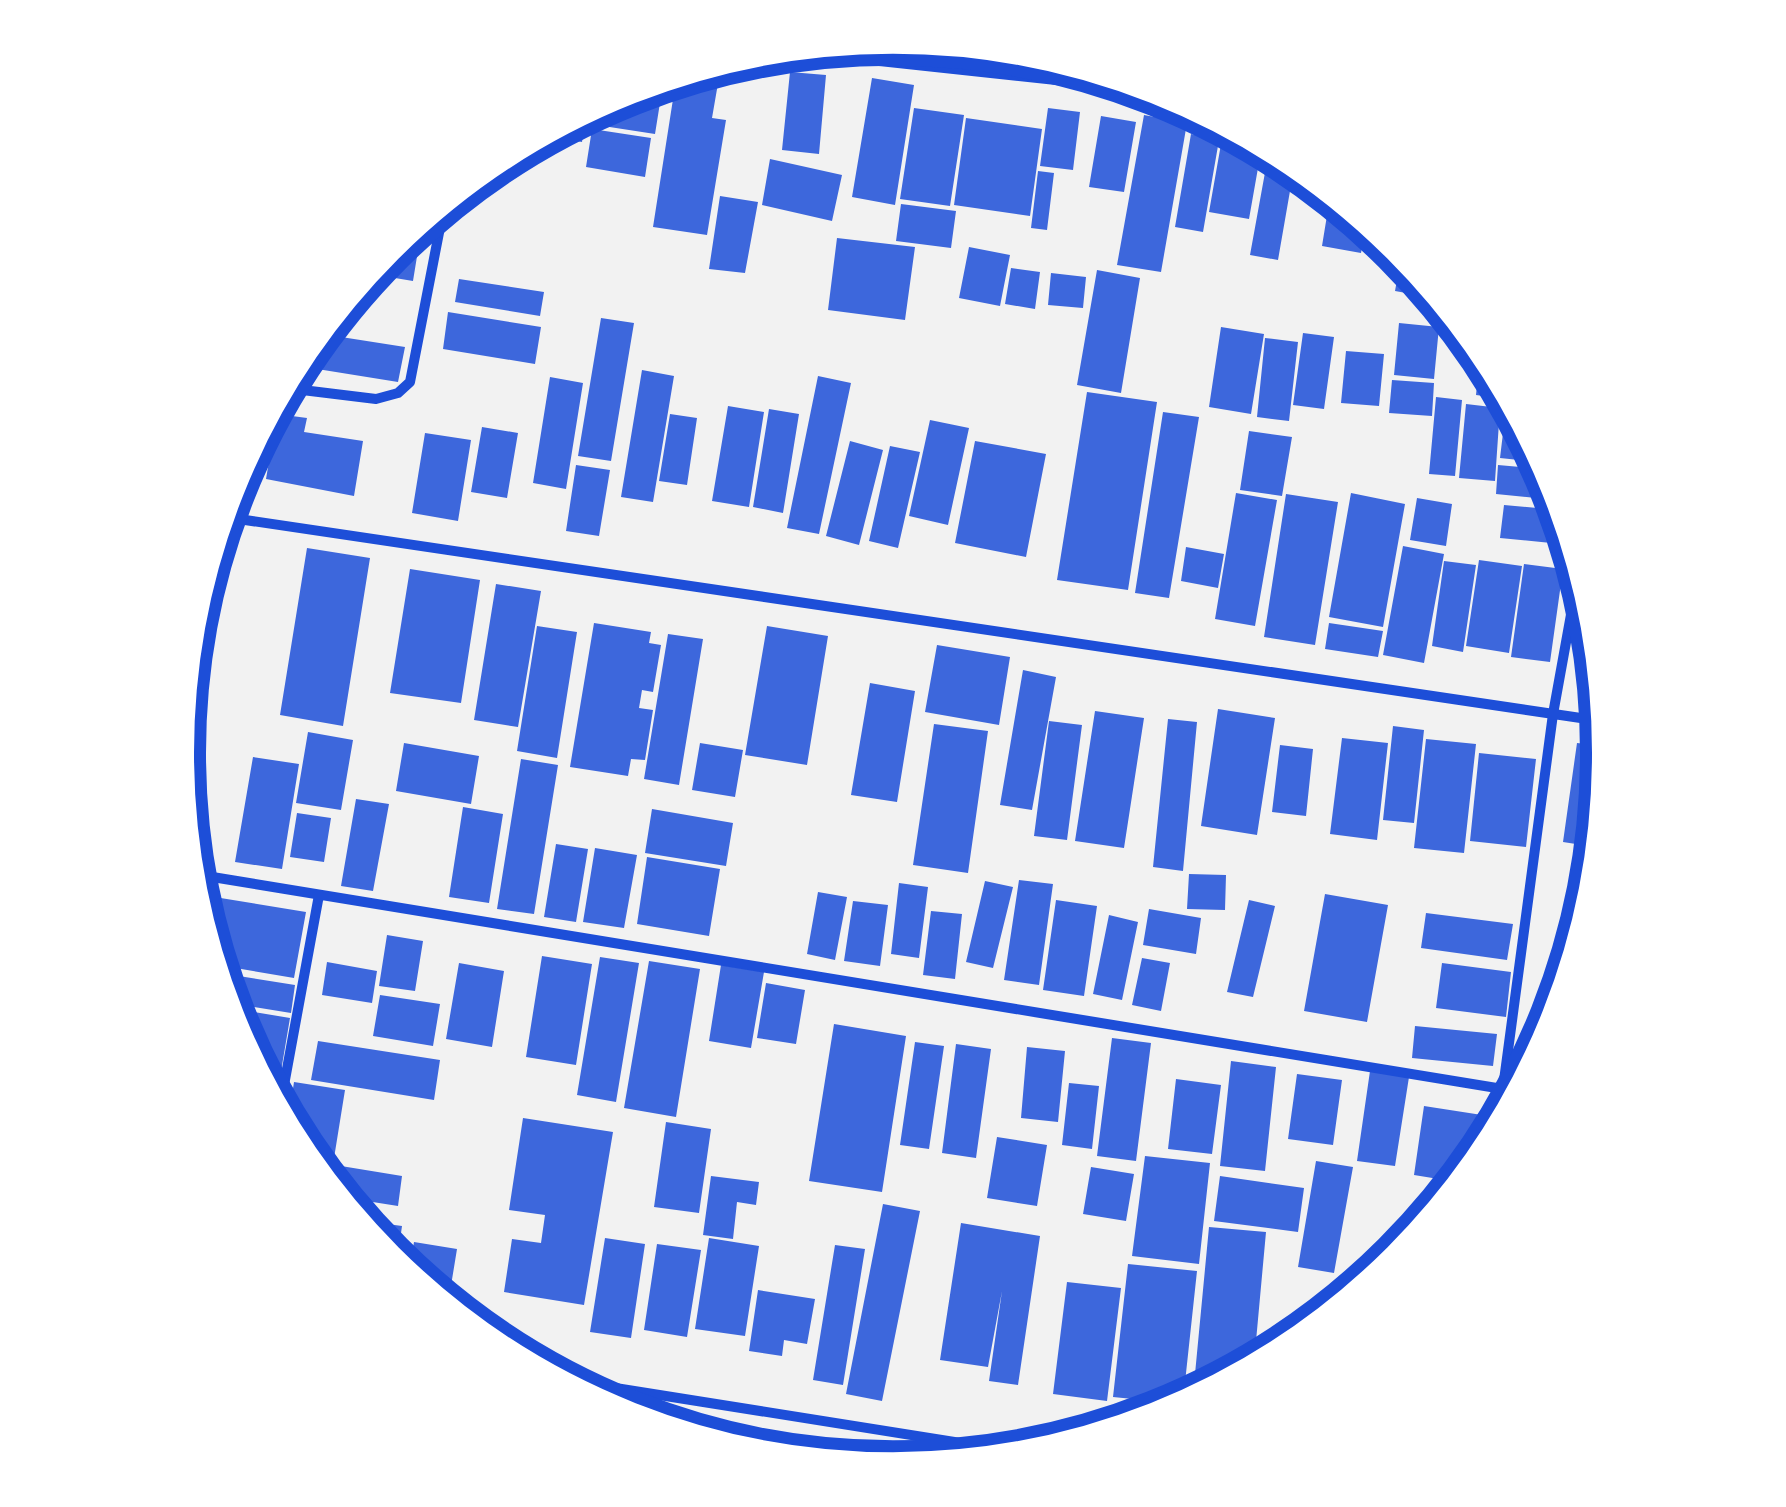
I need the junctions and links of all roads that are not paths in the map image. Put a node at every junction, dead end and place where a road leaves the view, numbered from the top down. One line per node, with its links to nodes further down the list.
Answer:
1 (874, 60): 2 (street)
2 (1056, 80)
3 (440, 229): 4 (street)
4 (302, 390)
5 (240, 519): 7 (street)
6 (1572, 612): 7 (street)
7 (1553, 714): 8 (street); 11 (street)
8 (1585, 719)
9 (211, 877): 10 (street)
10 (319, 895): 12 (street); 13 (street)
11 (1512, 1066)
12 (284, 1085)
13 (1501, 1088)
14 (614, 1388): 15 (street)
15 (963, 1443)

